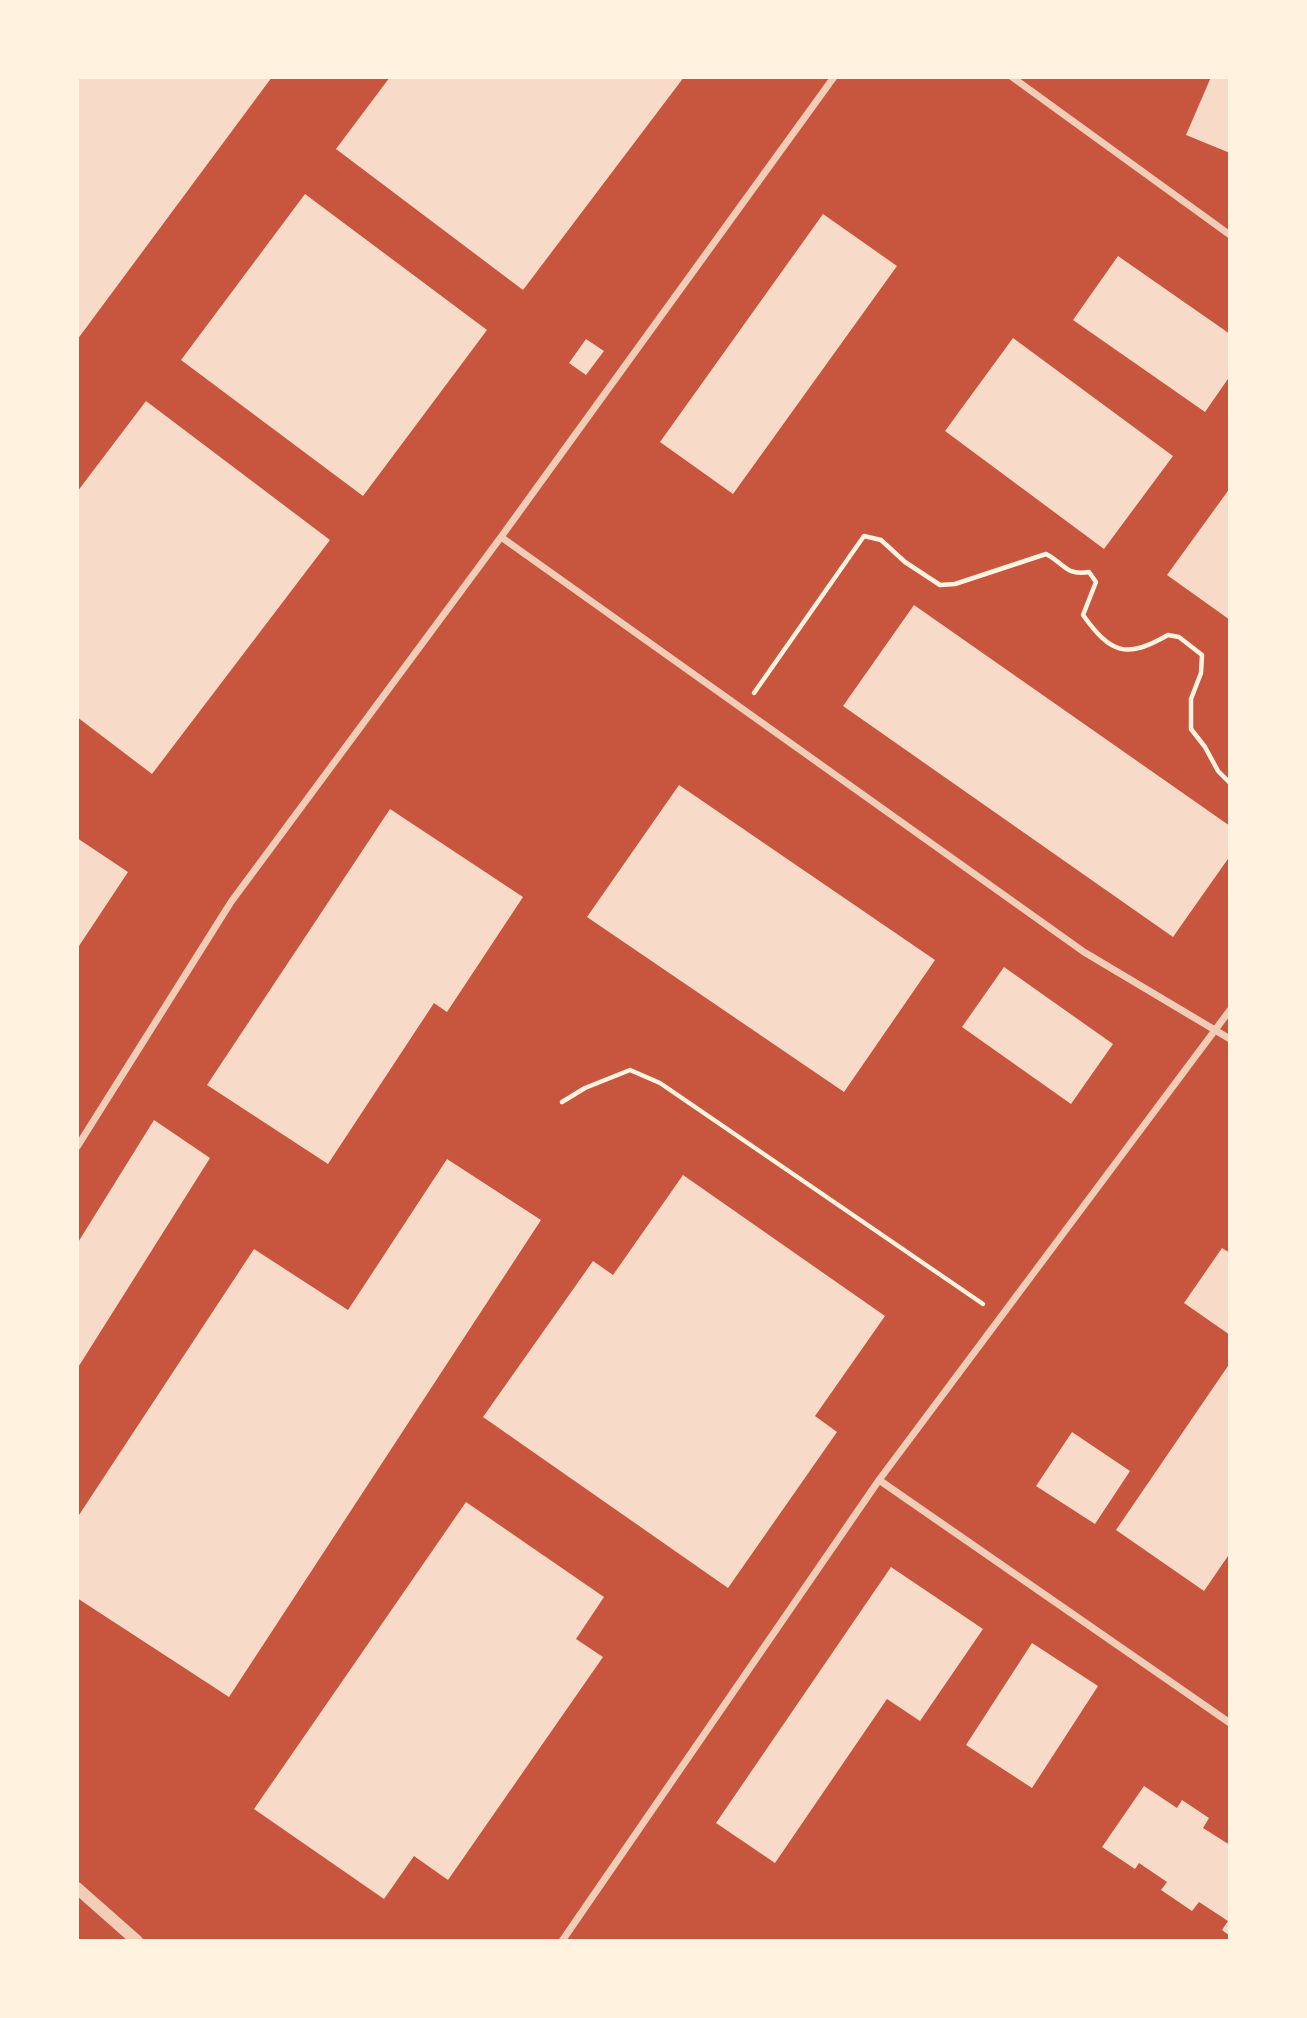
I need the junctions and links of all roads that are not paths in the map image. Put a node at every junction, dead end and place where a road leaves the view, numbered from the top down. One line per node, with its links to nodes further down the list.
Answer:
1 (834, 77): 4 (street)
2 (1012, 77): 3 (street)
3 (1230, 234)
4 (501, 537): 6 (street); 8 (street)
5 (1230, 1010): 6 (street)
6 (1216, 1029): 7 (street); 9 (street)
7 (1230, 1039)
8 (77, 1147)
9 (879, 1480): 10 (street); 13 (street)
10 (1230, 1723)
11 (77, 1888): 12 (street)
12 (136, 1941)
13 (562, 1941)

